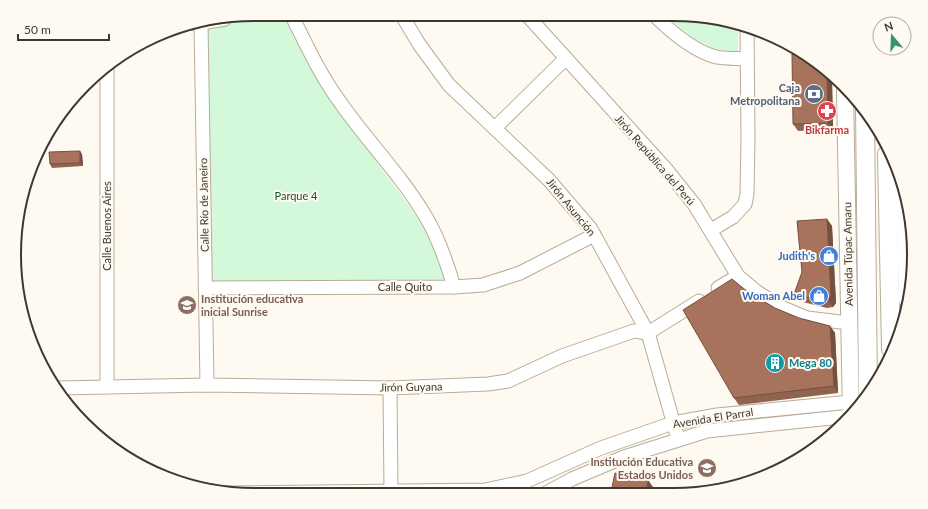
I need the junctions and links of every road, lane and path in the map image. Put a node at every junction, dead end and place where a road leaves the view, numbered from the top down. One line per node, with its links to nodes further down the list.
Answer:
1 (295, 21): 19 (street)
2 (405, 21): 12 (street, Jirón Asunción)
3 (532, 21): 7 (street, Jirón República del Perú)
4 (660, 21): 8 (street)
5 (198, 28): 20 (street, Calle Río de Janeiro)
6 (747, 33): 8 (street)
7 (565, 59): 12 (street); 15 (street, Jirón República del Perú)
8 (748, 59): 15 (street)
9 (108, 73): 26 (street, Calle Buenos Aires)
10 (846, 97): 21 (main road, Avenida Túpac Amaru)
11 (865, 121): 24 (highway, Avenida Túpac Amaru)
12 (495, 128): 16 (street, Jirón Asunción)
13 (887, 161): 23 (highway)
14 (905, 223): 17 (main road)
15 (712, 230): 18 (street, Jirón República del Perú)
16 (594, 235): 19 (street, Calle Quito); 22 (street, Jirón Asunción)
17 (906, 275)
18 (738, 276): 21 (street, Jirón República del Perú); 22 (street)
19 (454, 287): 20 (street, Calle Quito)
20 (205, 288): 25 (street, Calle Río de Janeiro)
21 (849, 324): 29 (main road, Avenida Túpac Amaru)
22 (648, 333): 28 (street, Jirón Guyana); 32 (street, Jirón Asunción)
23 (891, 340)
24 (868, 384)
25 (206, 385): 26 (street, Jirón Guyana); 28 (street, Jirón Guyana)
26 (107, 387): 27 (street, Jirón Guyana)
27 (63, 388)
28 (390, 388): 34 (street)
29 (850, 407)
30 (846, 412): 32 (street, Avenida El Parral)
31 (845, 413): 33 (street, Avenida El Parral)
32 (673, 423): 33 (street, Jirón Asunción); 35 (street, Avenida El Parral)
33 (678, 439): 36 (street, Avenida El Parral)
34 (391, 488)
35 (499, 488)
36 (557, 488)

